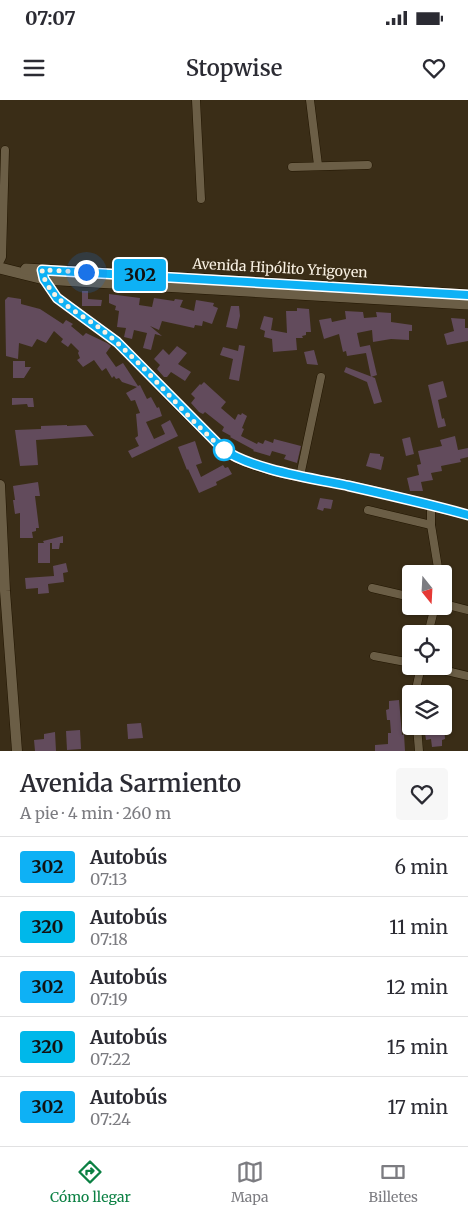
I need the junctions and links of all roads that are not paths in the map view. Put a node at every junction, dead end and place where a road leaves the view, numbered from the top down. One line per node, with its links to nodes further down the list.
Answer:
1 (196, 100): 7 (street)
2 (310, 100): 4 (street)
3 (5, 150): 8 (street)
4 (318, 165): 5 (street); 6 (street)
5 (368, 165)
6 (292, 167)
7 (201, 199)
8 (0, 261)
9 (0, 268): 10 (main road, Avenida Hipólito Yrigoyen)
10 (43, 274): 11 (main road, Avenida Hipólito Yrigoyen); 15 (street)
11 (338, 292): 12 (main road, Avenida Hipólito Yrigoyen); 13 (main road, Avenida Hipólito Yrigoyen)
12 (468, 295)
13 (468, 304)
14 (322, 377): 15 (street)
15 (300, 476): 17 (street)
16 (0, 485): 31 (street)
17 (431, 504): 19 (street); 20 (street)
18 (368, 510): 20 (street)
19 (468, 515)
20 (431, 525): 21 (street)
21 (437, 565)
22 (372, 588): 23 (street)
23 (402, 595)
24 (452, 606): 25 (street)
25 (468, 610)
26 (374, 656): 27 (street)
27 (402, 661)
28 (452, 672): 29 (street)
29 (468, 676)
30 (418, 735): 32 (street)
31 (17, 751)
32 (419, 751)

